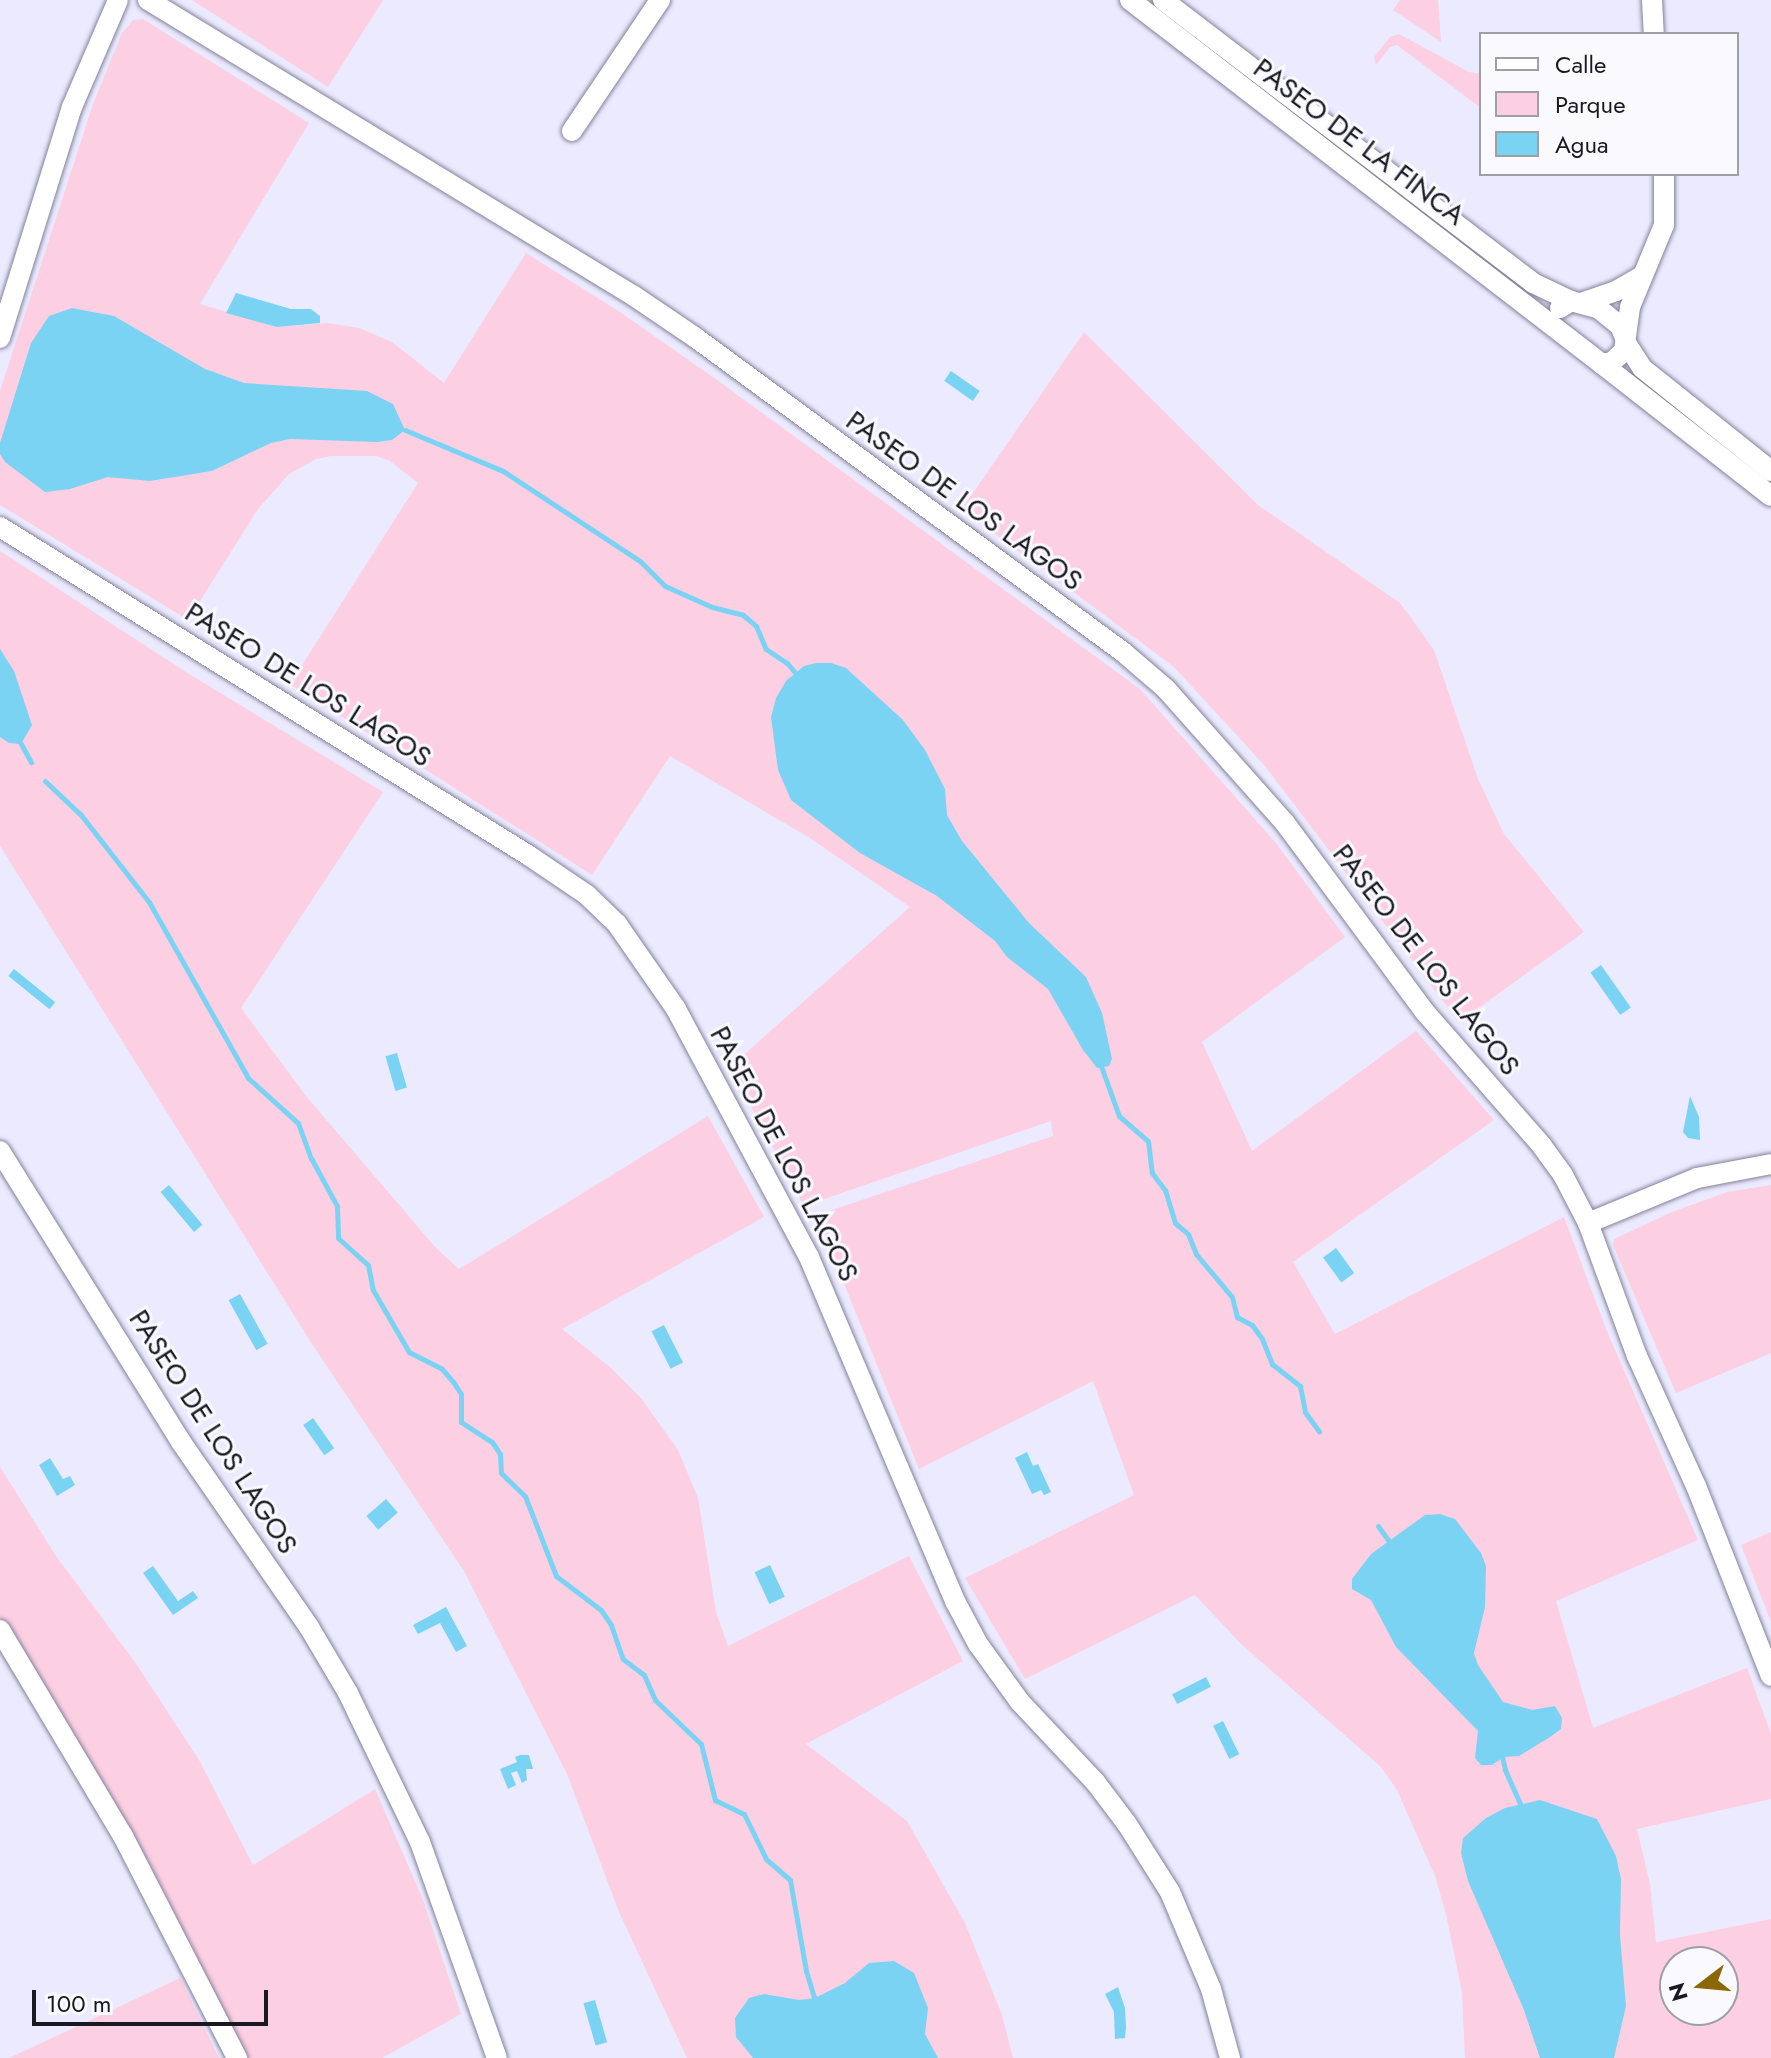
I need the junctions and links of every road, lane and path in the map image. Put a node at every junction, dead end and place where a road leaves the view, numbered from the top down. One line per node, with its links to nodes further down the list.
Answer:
1 (118, 0): 13 (street)
2 (148, 0): 21 (street, PASEO DE LOS LAGOS)
3 (660, 0): 8 (street)
4 (1130, 0): 12 (street, PASEO DE LA FINCA)
5 (1163, 0): 11 (street, PASEO DE LA FINCA)
6 (1652, 0): 7 (street)
7 (1654, 32)
8 (572, 131)
9 (1664, 176): 10 (street)
10 (1640, 277): 11 (street); 14 (street)
11 (1578, 302): 12 (street); 14 (street, PASEO DE LA FINCA)
12 (1555, 326): 15 (street, PASEO DE LA FINCA)
13 (0, 338)
14 (1626, 341): 15 (street); 16 (street)
15 (1602, 364): 17 (street)
16 (1771, 471)
17 (1771, 496)
18 (0, 527): 26 (street, PASEO DE LOS LAGOS)
19 (0, 1151): 25 (street, PASEO DE LOS LAGOS)
20 (1771, 1164): 21 (street)
21 (1588, 1223): 23 (street, PASEO DE LOS LAGOS)
22 (0, 1630): 24 (street)
23 (1771, 1676)
24 (237, 2058)
25 (497, 2058)
26 (1230, 2058)

